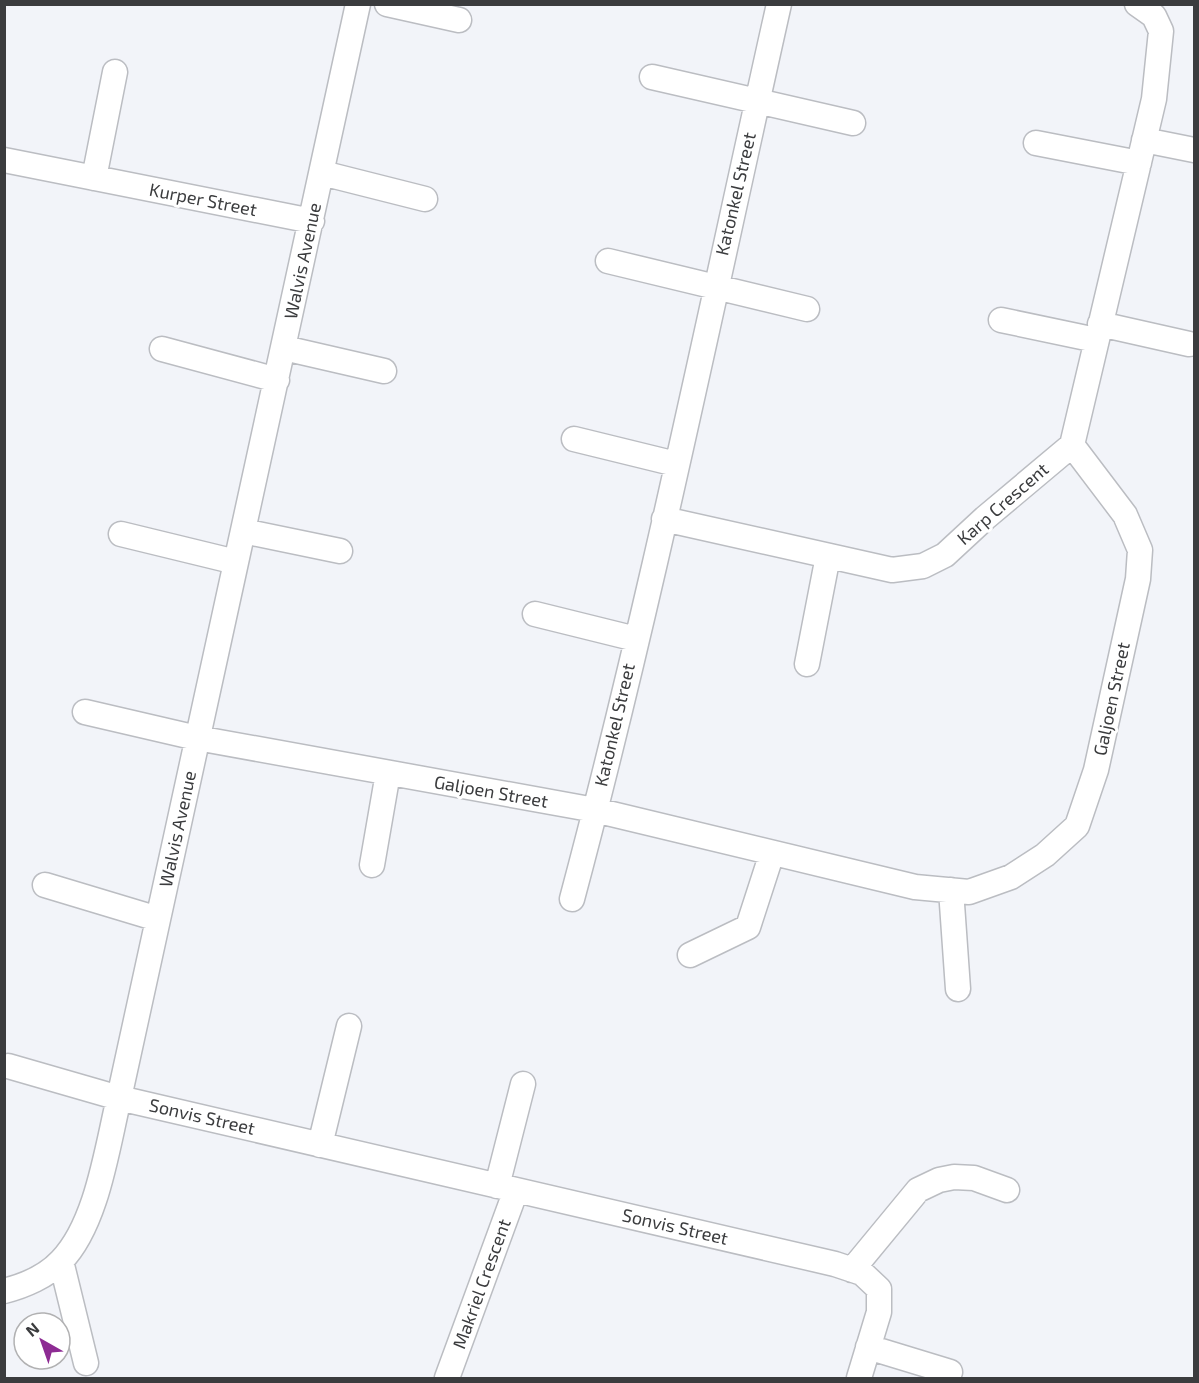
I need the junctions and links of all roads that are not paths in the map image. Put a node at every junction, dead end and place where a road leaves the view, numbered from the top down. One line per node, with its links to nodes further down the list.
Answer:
1 (358, 4): 14 (street, Walvis Avenue)
2 (387, 4): 5 (street)
3 (779, 4): 8 (street, Katonkel Street)
4 (1146, 10): 12 (street)
5 (459, 20)
6 (115, 72): 15 (street)
7 (652, 77): 8 (street)
8 (757, 101): 9 (street); 19 (street, Katonkel Street)
9 (853, 123)
10 (1036, 143): 12 (street)
11 (1194, 150): 12 (street)
12 (1141, 151): 22 (street)
13 (4, 160): 15 (street, Kurper Street)
14 (322, 173): 16 (street); 17 (street, Walvis Avenue)
15 (94, 178): 17 (street, Kurper Street)
16 (424, 199)
17 (312, 221): 24 (street, Walvis Avenue)
18 (608, 261): 19 (street)
19 (716, 288): 20 (street); 30 (street, Katonkel Street)
20 (807, 309)
21 (1001, 320): 22 (street)
22 (1098, 332): 23 (street); 29 (street)
23 (1189, 344)
24 (284, 348): 26 (street); 27 (street, Walvis Avenue)
25 (162, 349): 27 (street)
26 (384, 371)
27 (277, 380): 32 (street, Walvis Avenue)
28 (574, 439): 30 (street)
29 (1072, 445): 35 (street, Karp Crescent); 47 (street, Galjoen Street)
30 (676, 464): 31 (street, Katonkel Street)
31 (664, 519): 35 (street, Karp Crescent); 38 (street, Katonkel Street)
32 (243, 531): 34 (street); 36 (street, Walvis Avenue)
33 (121, 534): 36 (street)
34 (340, 551)
35 (828, 556): 39 (street)
36 (236, 562): 41 (street, Walvis Avenue)
37 (535, 614): 38 (street, Katonkel Street)
38 (636, 639): 43 (street, Katonkel Street)
39 (807, 664)
40 (85, 712): 41 (street)
41 (197, 738): 42 (street, Galjoen Street); 49 (street, Walvis Avenue)
42 (388, 773): 43 (street, Galjoen Street); 45 (street)
43 (595, 810): 44 (street, Galjoen Street); 48 (street)
44 (772, 853): 47 (street, Galjoen Street); 50 (street)
45 (372, 865)
46 (45, 885): 49 (street)
47 (951, 890): 51 (street)
48 (572, 899)
49 (158, 919): 55 (street, Walvis Avenue)
50 (690, 955)
51 (958, 990)
52 (349, 1026): 56 (street)
53 (8, 1066): 55 (street)
54 (523, 1084): 57 (street)
55 (119, 1098): 56 (street, Sonvis Street); 59 (street, Walvis Avenue)
56 (320, 1144): 57 (street, Sonvis Street)
57 (507, 1188): 60 (street, Sonvis Street); 65 (street, Makriel Crescent)
58 (1007, 1190): 60 (street)
59 (61, 1261): 61 (street, Walvis Avenue); 63 (street)
60 (852, 1270): 62 (street, Sonvis Street)
61 (4, 1292)
62 (868, 1347): 64 (street); 66 (street)
63 (86, 1363)
64 (950, 1372)
65 (447, 1378)
66 (859, 1378)

